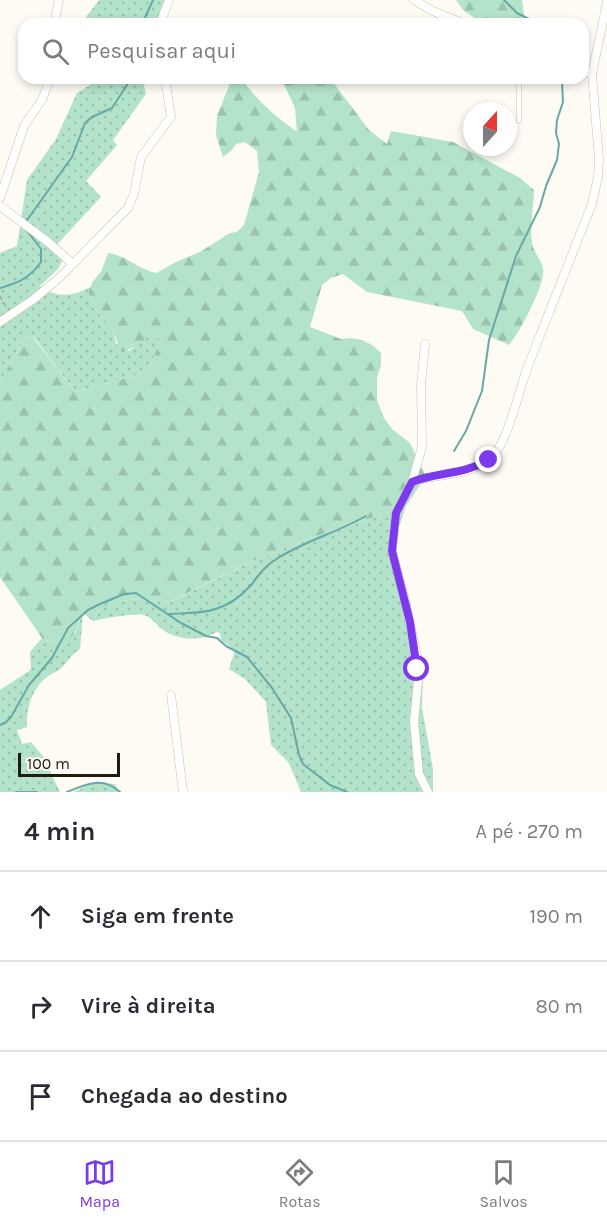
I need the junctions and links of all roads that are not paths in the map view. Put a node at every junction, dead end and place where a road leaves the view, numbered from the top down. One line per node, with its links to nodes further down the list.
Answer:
1 (59, 0): 5 (street)
2 (169, 0): 6 (street)
3 (414, 0): 7 (street)
4 (607, 2): 9 (street)
5 (55, 18)
6 (162, 18)
7 (450, 18)
8 (589, 73): 9 (street)
9 (592, 74): 19 (street)
10 (48, 84): 14 (street)
11 (166, 84): 16 (street)
12 (519, 84): 13 (lane)
13 (519, 121)
14 (0, 198)
15 (0, 206): 16 (street)
16 (73, 264): 17 (street)
17 (0, 322)
18 (425, 344): 19 (street)
19 (412, 482): 22 (street)
20 (171, 695): 21 (street)
21 (183, 792)
22 (428, 792)

